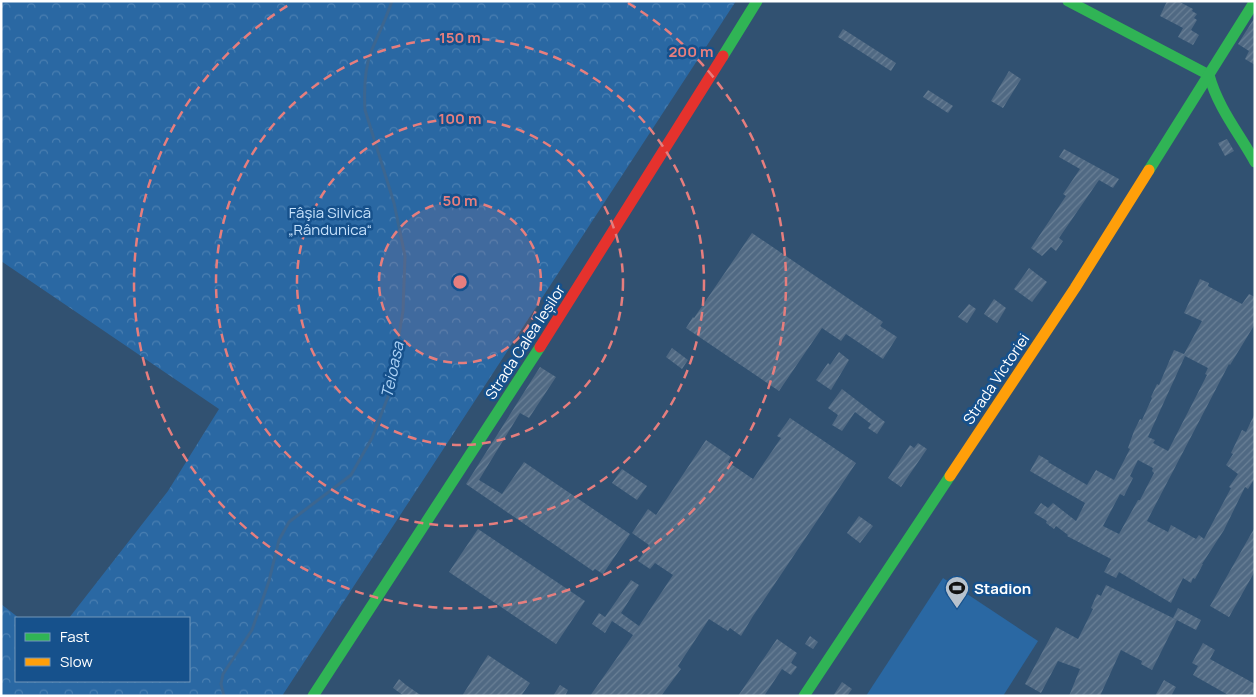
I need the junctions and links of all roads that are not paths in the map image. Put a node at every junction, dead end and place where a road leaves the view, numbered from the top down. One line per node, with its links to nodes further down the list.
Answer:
1 (757, 1): 6 (street, Strada Calea Ieșilor)
2 (1068, 1): 4 (street)
3 (1255, 1): 4 (street, Strada Victoriei)
4 (1209, 75): 5 (street); 7 (street, Strada Victoriei)
5 (1255, 162)
6 (313, 696)
7 (804, 696)

